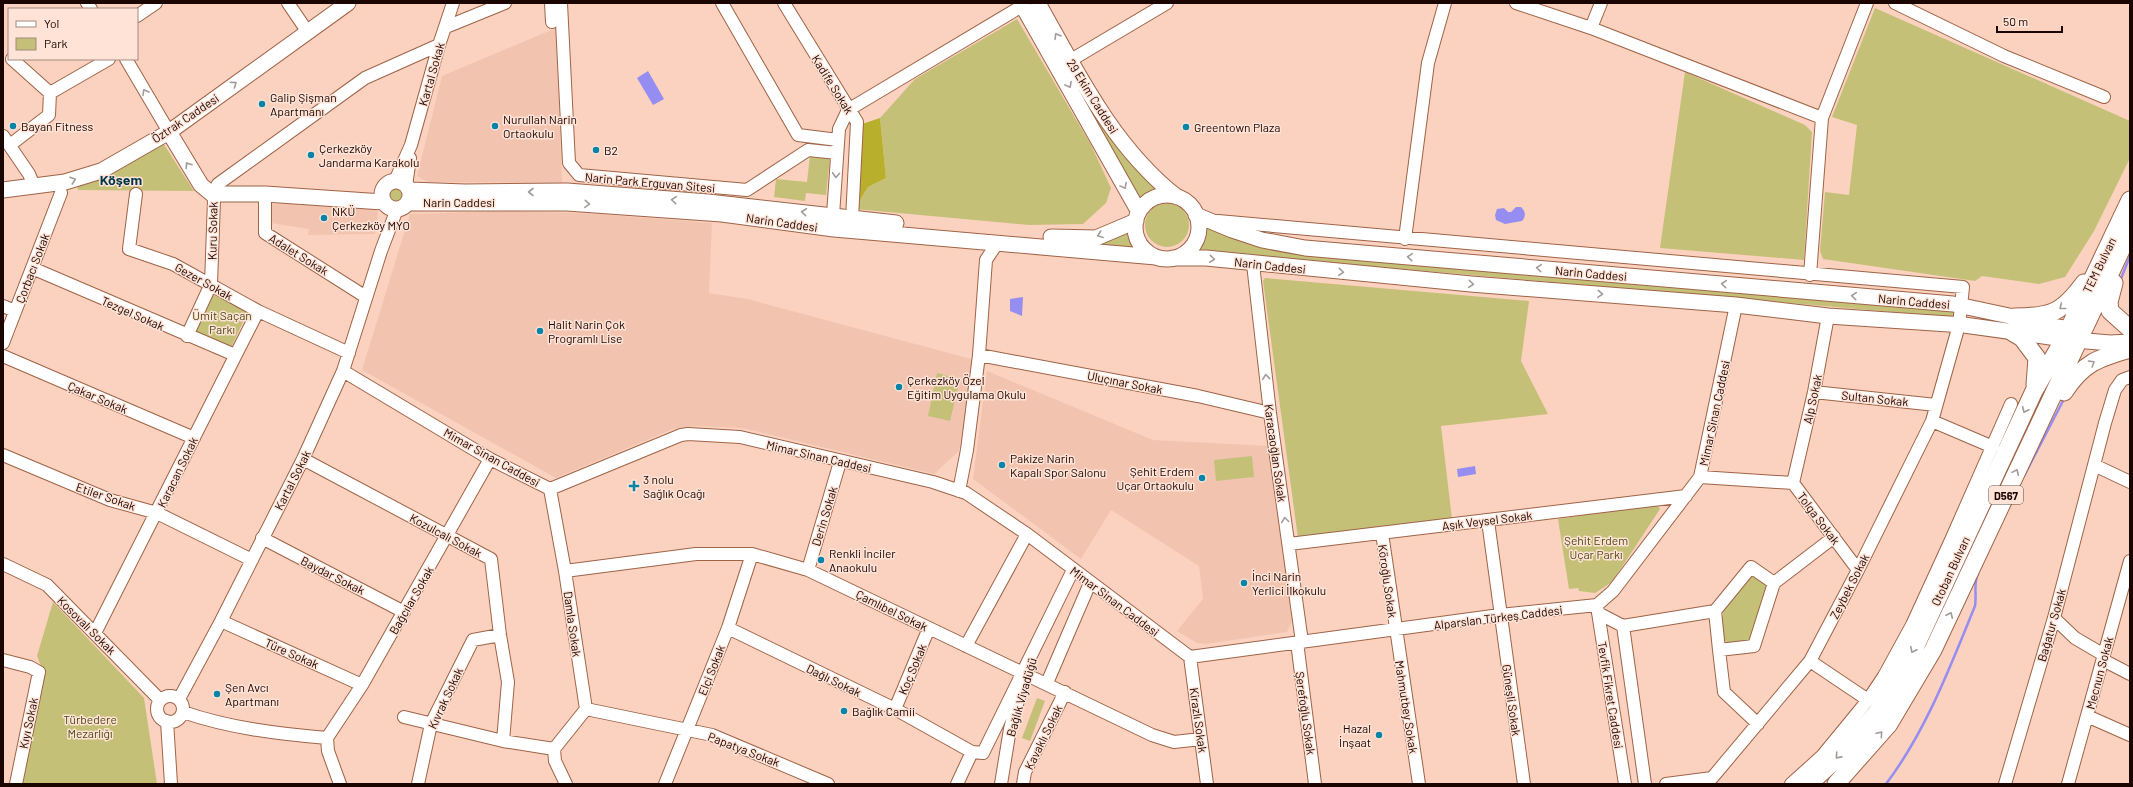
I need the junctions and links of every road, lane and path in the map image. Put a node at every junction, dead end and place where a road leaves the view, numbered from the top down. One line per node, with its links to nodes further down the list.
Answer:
1 (156, 3): 19 (street)
2 (288, 3): 23 (street)
3 (348, 3): 23 (main road, Öztrak Caddesi)
4 (443, 3): 18 (street)
5 (505, 3): 21 (street)
6 (551, 3): 20 (street)
7 (561, 3): 36 (street, Narin Park Erguvan Sitesi)
8 (722, 3): 34 (street)
9 (784, 3): 31 (street, Kadife Sokak)
10 (1038, 3): 28 (main road, 29 Ekim Caddesi, one-way to 10)
11 (1167, 3): 28 (street)
12 (1445, 3): 51 (street)
13 (1516, 3): 22 (street)
14 (1601, 3): 22 (street)
15 (1867, 3): 32 (street)
16 (1895, 3): 30 (street)
17 (1022, 4): 31 (street); 47 (main road, 29 Ekim Caddesi, one-way to 47)
18 (451, 9): 21 (street, Kartal Sokak)
19 (138, 15)
20 (552, 22)
21 (446, 26): 24 (street, Kartal Sokak)
22 (1591, 28): 32 (street)
23 (307, 31): 33 (main road, Öztrak Caddesi, one-way to 23)
24 (439, 45): 41 (street); 43 (street, Kartal Sokak)
25 (13, 60): 29 (street)
26 (107, 60): 29 (street)
27 (127, 60): 33 (street, one-way to 27)
28 (1070, 60): 44 (main road, 29 Ekim Caddesi)
29 (50, 93): 35 (street)
30 (2104, 97)
31 (848, 110): 34 (street); 49 (street, Kadife Sokak)
32 (1822, 118): 60 (street)
33 (169, 132): 37 (main road, Öztrak Caddesi, one-way to 33); 41 (main road, one-way to 33)
34 (836, 140): 36 (street)
35 (6, 141): 37 (street)
36 (837, 153): 46 (street, one-way to 46)
37 (34, 186): 38 (main road, Öztrak Caddesi)
38 (3, 190)
39 (62, 193): 59 (street, Çorbacı Sokak)
40 (136, 194): 61 (street, Gezer Sokak)
41 (212, 194): 42 (main road); 61 (street, Kuru Sokak)
42 (265, 194): 43 (main road); 62 (street, Adalet Sokak)
43 (396, 196): 46 (main road, Narin Caddesi, one-way to 43); 52 (main road, Narin Caddesi, one-way to 52); 62 (street, Kartal Sokak)
44 (1177, 197): 47 (main road); 48 (main road)
45 (2130, 200): 54 (highway, TEM Bulvarı / D567)
46 (833, 215): 49 (main road, Narin Caddesi)
47 (1137, 217): 49 (main road, Narin Caddesi, one-way to 49); 55 (main road)
48 (1203, 218): 51 (street); 56 (main road); 65 (main road, Narin Caddesi, one-way to 48)
49 (852, 219)
50 (2128, 236): 71 (highway); 72 (highway, TEM Bulvarı / D567)
51 (1405, 239): 60 (street)
52 (976, 240): 53 (main road, Narin Caddesi); 57 (street)
53 (998, 242): 55 (main road, Narin Caddesi); 57 (street)
54 (2104, 255): 70 (highway, one-way to 70); 72 (highway, TEM Bulvarı / D567)
55 (1156, 257): 56 (main road)
56 (1173, 258): 58 (main road, Narin Caddesi, one-way to 58)
57 (986, 260): 80 (street)
58 (1254, 264): 63 (main road, Narin Caddesi, one-way to 63); 88 (street, Karacaoğlan Sokak, one-way to 58)
59 (32, 268): 66 (street, Çorbacı Sokak); 73 (street, Tezgel Sokak)
60 (1810, 275): 65 (street, Zeybek Sokak)
61 (211, 284): 67 (street, Gezer Sokak); 73 (street, Kuru Sokak)
62 (366, 297): 78 (street, Kartal Sokak)
63 (1736, 305): 68 (main road, Narin Caddesi); 98 (street, Mimar Sinan Caddesi)
64 (3, 306): 66 (street)
65 (1962, 306): 69 (street, Zeybek Sokak); 70 (main road, Narin Caddesi)
66 (15, 311): 76 (street, Çorbacı Sokak)
67 (258, 311): 78 (street, Gezer Sokak); 79 (street, Karacan Sokak)
68 (1828, 316): 69 (main road, Narin Caddesi); 85 (street, Alp Sokak)
69 (1961, 325): 70 (main road, Narin Caddesi); 87 (street, Zeybek Sokak)
70 (2013, 325): 72 (main road); 84 (highway)
71 (2130, 329)
72 (2074, 335): 74 (main road); 75 (main road); 84 (highway, Otoban Bulvarı / D567); 92 (highway, Otoban Bulvarı / D567)
73 (187, 336): 79 (street, Tezgel Sokak)
74 (2130, 337)
75 (2130, 342)
76 (3, 343)
77 (2130, 350): 92 (highway, one-way to 77)
78 (349, 353): 82 (street, Kartal Sokak)
79 (235, 355): 90 (street, Karacan Sokak)
80 (979, 355): 88 (street, Uluçınar Sokak); 102 (street)
81 (3, 356): 90 (street, Çakar Sokak)
82 (343, 371): 94 (street, Kartal Sokak); 95 (street, Mimar Sinan Caddesi)
83 (2130, 378): 97 (street, Bağatur Sokak)
84 (2034, 391): 184 (highway, Otoban Bulvarı / D567, one-way to 184)
85 (1814, 392): 87 (street, Sultan Sokak); 99 (street, Alp Sokak)
86 (2011, 404): 91 (street)
87 (1936, 405): 89 (street, Zeybek Sokak)
88 (1270, 414): 111 (street, Karacaoğlan Sokak, one-way to 88)
89 (1932, 421): 91 (street); 118 (street, Zeybek Sokak)
90 (194, 438): 104 (street, Karacan Sokak)
91 (1993, 447): 148 (street)
92 (2026, 449): 185 (highway, Otoban Bulvarı / D567, one-way to 92)
93 (3, 456): 104 (street, Etiler Sokak)
94 (303, 459): 108 (street, Kozulcalı Sokak); 110 (street, Kartal Sokak)
95 (490, 459): 101 (street, Mimar Sinan Caddesi); 108 (street, Bağcılar Sokak)
96 (840, 462): 101 (street, Mimar Sinan Caddesi); 102 (street, Mimar Sinan Caddesi); 116 (street, Derin Sokak)
97 (2094, 465): 100 (street); 126 (street, Bağatur Sokak)
98 (1700, 478): 99 (street, Tolga Sokak); 103 (street, Mimar Sinan Caddesi)
99 (1793, 482): 109 (street, Tolga Sokak)
100 (2130, 482)
101 (550, 489): 119 (street, Damla Sokak)
102 (959, 491): 107 (street, Mimar Sinan Caddesi)
103 (1686, 496): 105 (street, Aşık Veysel Sokak); 122 (street, Mimar Sinan Caddesi)
104 (157, 513): 113 (street, Etiler Sokak); 132 (street, Karacan Sokak)
105 (1488, 521): 106 (street, Aşık Veysel Sokak); 125 (street, Güneşli Sokak)
106 (1382, 532): 111 (street, Aşık Veysel Sokak); 131 (street, Köroğlu Sokak)
107 (1027, 534): 117 (street, Mimar Sinan Caddesi); 135 (street)
108 (447, 535): 124 (street, Bağcılar Sokak); 133 (street, Kozulcalı Sokak)
109 (1834, 537): 118 (street, Tolga Sokak); 121 (street)
110 (262, 538): 113 (street, Kartal Sokak); 124 (street, Baydar Sokak)
111 (1289, 544): 134 (street, Karacaoğlan Sokak)
112 (752, 554): 116 (street, Çamlıbel Sokak); 119 (street, Çamlıbel Sokak); 129 (street, Elçi Sokak)
113 (252, 560): 127 (street, Kartal Sokak)
114 (2130, 561): 138 (street, Mecnun Sokak)
115 (3, 564): 132 (street, Kosovalı Sokak)
116 (808, 570): 130 (street, Çamlıbel Sokak)
117 (1073, 570): 120 (street, Mimar Sinan Caddesi); 141 (street, Bağlık Viyadüğü)
118 (1858, 570): 140 (street, Zeybek Sokak)
119 (565, 571): 149 (street, Damla Sokak)
120 (1090, 583): 137 (street, Mimar Sinan Caddesi); 143 (street)
121 (1774, 583): 123 (street); 136 (street)
122 (1598, 609): 125 (street, Alparslan Türkeş Caddesi); 128 (street); 180 (street, Tevfik Fikret Caddesi)
123 (1715, 611): 128 (street); 136 (street)
124 (404, 612): 144 (street, Bağcılar Sokak)
125 (1500, 615): 131 (street, Alparslan Türkeş Caddesi); 179 (street, Güneşli Sokak)
126 (2054, 618): 138 (street); 186 (street, Bağatur Sokak)
127 (221, 621): 144 (street, Türe Sokak); 146 (street, Kartal Sokak)
128 (1623, 626): 181 (street)
129 (728, 628): 150 (street, Dağlı Sokak); 157 (street, Elçi Sokak)
130 (929, 628): 135 (street, Çamlıbel Sokak); 150 (street, Koç Sokak)
131 (1395, 630): 134 (street, Alparslan Türkeş Caddesi); 178 (street, Mahmutbey Sokak)
132 (95, 632): 147 (street, Kosovalı Sokak)
133 (500, 635): 155 (street, Kıvrak Sokak); 161 (street, Kozulcalı Sokak)
134 (1299, 642): 137 (street, Alparslan Türkeş Caddesi); 177 (street, Şerefoğlu Sokak)
135 (966, 646): 141 (street, Çamlıbel Sokak)
136 (1719, 650): 156 (street)
137 (1190, 657): 160 (street, Kirazlı Sokak)
138 (2103, 658): 142 (street); 152 (street, Mecnun Sokak)
139 (3, 660): 167 (street, Kıyı Sokak)
140 (1810, 661): 148 (street); 156 (street, Zeybek Sokak)
141 (1026, 673): 143 (street, Çamlıbel Sokak); 163 (street); 166 (street, Bağlık Viyadüğü)
142 (2130, 674)
143 (1047, 683): 145 (street, Çamlıbel Sokak)
144 (362, 685): 159 (street, Bağcılar Sokak)
145 (1065, 692): 160 (street, Çamlıbel Sokak); 175 (street, Kavaklı Sokak)
146 (179, 699): 147 (street); 151 (street)
147 (160, 700): 154 (street)
148 (1868, 700): 183 (street)
149 (586, 709): 157 (street, Papatya Sokak); 162 (street)
150 (895, 709): 163 (street, Dağlı Sokak)
151 (183, 712): 154 (street); 159 (street)
152 (2087, 716): 158 (street); 187 (street, Mecnun Sokak)
153 (404, 717): 155 (street)
154 (167, 721): 168 (street)
155 (431, 724): 161 (street); 170 (street, Kıvrak Sokak)
156 (1758, 724): 165 (street, Zeybek Sokak)
157 (686, 730): 164 (street, Papatya Sokak); 172 (street, Elçi Sokak)
158 (2130, 735)
159 (327, 738): 169 (street)
160 (1201, 739): 176 (street, Kirazlı Sokak)
161 (503, 741): 162 (street)
162 (554, 750): 171 (street)
163 (978, 752): 174 (street)
164 (813, 781): 173 (street, Papatya Sokak)
165 (1713, 781): 182 (street, Zeybek Sokak)
166 (1004, 782)
167 (16, 784)
168 (171, 784)
169 (340, 784)
170 (418, 784)
171 (566, 784)
172 (665, 784)
173 (828, 784)
174 (957, 784)
175 (1023, 784)
176 (1207, 784)
177 (1315, 784)
178 (1419, 784)
179 (1524, 784)
180 (1625, 784)
181 (1645, 784)
182 (1666, 784)
183 (1791, 784)
184 (1809, 784)
185 (1836, 784)
186 (2005, 784)
187 (2068, 784)

